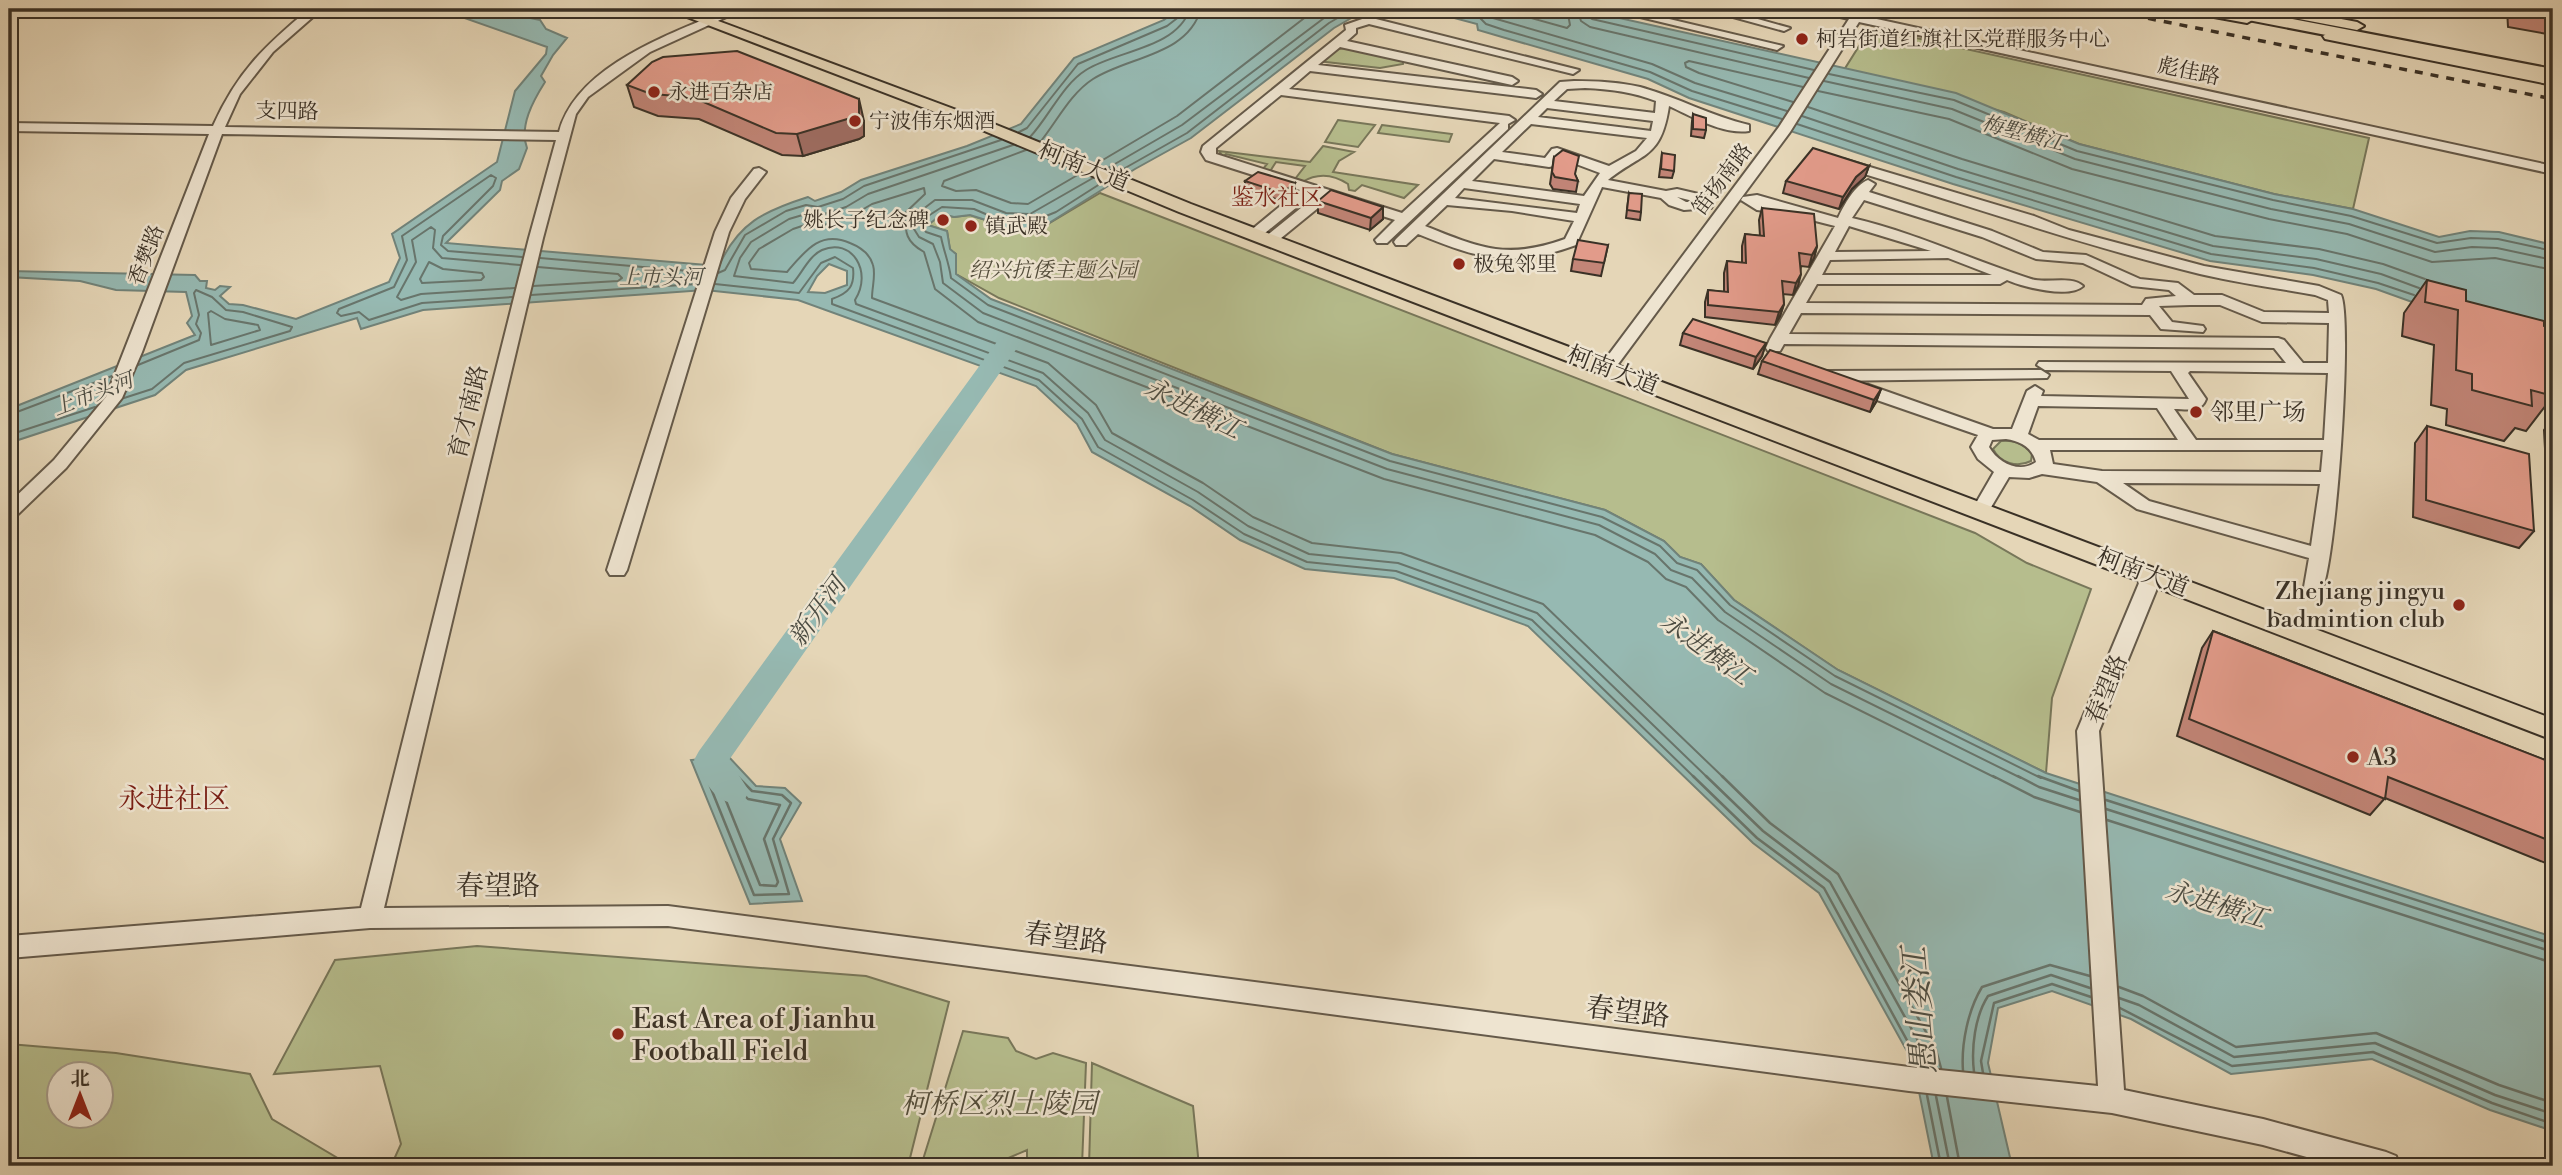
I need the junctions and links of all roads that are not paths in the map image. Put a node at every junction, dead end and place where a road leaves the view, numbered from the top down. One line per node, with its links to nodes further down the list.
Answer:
1 (315, 9): 33 (street, 香樊路)
2 (673, 9): 14 (main road, 柯南大道)
3 (738, 9): 14 (street, 育才南路)
4 (1613, 9): 11 (street)
5 (1710, 9): 13 (street)
6 (1817, 9): 12 (street, 彪佳路)
7 (2192, 9): 23 (main road)
8 (2217, 9): 23 (highway)
9 (2245, 9): 21 (highway)
10 (2268, 9): 21 (main road)
11 (1657, 13): 16 (street)
12 (1859, 14): 37 (street, 彪佳路); 45 (street, 笛扬南路)
13 (1739, 16): 15 (street); 16 (street)
14 (711, 22): 34 (street, 育才南路); 55 (main road, 柯南大道)
15 (1784, 28)
16 (1725, 34): 19 (street)
17 (1339, 43): 18 (street); 20 (street); 22 (street)
18 (1462, 44): 20 (street); 25 (street)
19 (1777, 46)
20 (1440, 65): 25 (street)
21 (2553, 66)
22 (1307, 67): 24 (street); 25 (street)
23 (2553, 77)
24 (1278, 91): 27 (street); 42 (street)
25 (1541, 95): 26 (street); 27 (street); 28 (street); 31 (street)
26 (1664, 99): 31 (street); 32 (street)
27 (1509, 120): 51 (street)
28 (1528, 120): 31 (street); 35 (street)
29 (1612, 121): 31 (street)
30 (9, 127): 33 (street, 支四路)
31 (1658, 127): 40 (street)
32 (1744, 128)
33 (216, 131): 34 (street, 支四路); 64 (street, 香樊路)
34 (564, 136): 102 (street, 育才南路)
35 (1492, 155): 40 (street); 41 (street)
36 (1825, 158): 39 (street)
37 (2553, 170)
38 (759, 172): 62 (street)
39 (1876, 173): 43 (street); 57 (street)
40 (1605, 177): 48 (street); 49 (street)
41 (1462, 184): 46 (street); 49 (street)
42 (1310, 189): 44 (street); 55 (street)
43 (1860, 194): 52 (street); 54 (street)
44 (1326, 195): 51 (street); 55 (street)
45 (1742, 198): 50 (street, 笛扬南路); 52 (street)
46 (1444, 201): 49 (street); 53 (street)
47 (1535, 202): 49 (street)
48 (1706, 205): 50 (street)
49 (1587, 210): 53 (street)
50 (1725, 210): 79 (street, 笛扬南路)
51 (1403, 218): 56 (street)
52 (1844, 222): 59 (street); 61 (street)
53 (1417, 228): 58 (street)
54 (1968, 228): 59 (street); 63 (street)
55 (1263, 237): 79 (main road, 柯南大道)
56 (1382, 240)
57 (2094, 240): 63 (street); 73 (street)
58 (1401, 242)
59 (1938, 249): 60 (street)
60 (1954, 255): 61 (street); 65 (street)
61 (1825, 256): 66 (street)
62 (716, 257): 98 (street)
63 (2086, 259): 67 (street); 69 (street)
64 (166, 267): 68 (street, 香樊路)
65 (2012, 278): 66 (street); 67 (street)
66 (1810, 280): 70 (street)
67 (2075, 286): 71 (street)
68 (155, 295): 90 (street, 香樊路)
69 (2190, 299): 72 (street); 73 (street)
70 (1795, 308): 71 (street); 74 (street)
71 (2066, 309): 72 (street); 75 (street)
72 (2153, 310): 76 (street)
73 (2337, 318): 81 (street)
74 (1778, 339): 75 (street); 77 (street)
75 (2054, 340): 76 (street); 82 (street)
76 (2241, 342): 80 (street)
77 (1787, 362)
78 (2186, 367): 80 (street); 82 (street); 84 (street)
79 (1607, 368): 95 (main road, 柯南大道)
80 (2299, 368): 81 (street)
81 (2339, 368): 89 (street)
82 (2043, 370): 83 (street); 85 (street)
83 (2031, 401): 84 (street); 86 (street)
84 (2162, 403): 87 (street)
85 (1992, 434): 86 (street); 92 (street)
86 (2018, 436): 88 (street)
87 (2190, 444): 88 (street); 89 (street)
88 (2036, 445): 91 (street)
89 (2333, 445): 94 (street)
90 (60, 464): 96 (street, 香樊路)
91 (2041, 468): 92 (street); 93 (street)
92 (2004, 469): 95 (street)
93 (2102, 477): 94 (street); 97 (street)
94 (2331, 478): 97 (street)
95 (1981, 510): 99 (main road, 柯南大道)
96 (9, 513)
97 (2320, 555): 100 (street)
98 (617, 570)
99 (2152, 576): 101 (main road, 柯南大道); 104 (street, 春望路)
100 (2314, 587)
101 (2553, 730)
102 (370, 918): 103 (street, 春望路); 104 (street, 春望路)
103 (9, 947)
104 (2112, 1100): 105 (street, 春望路)
105 (2386, 1166)

